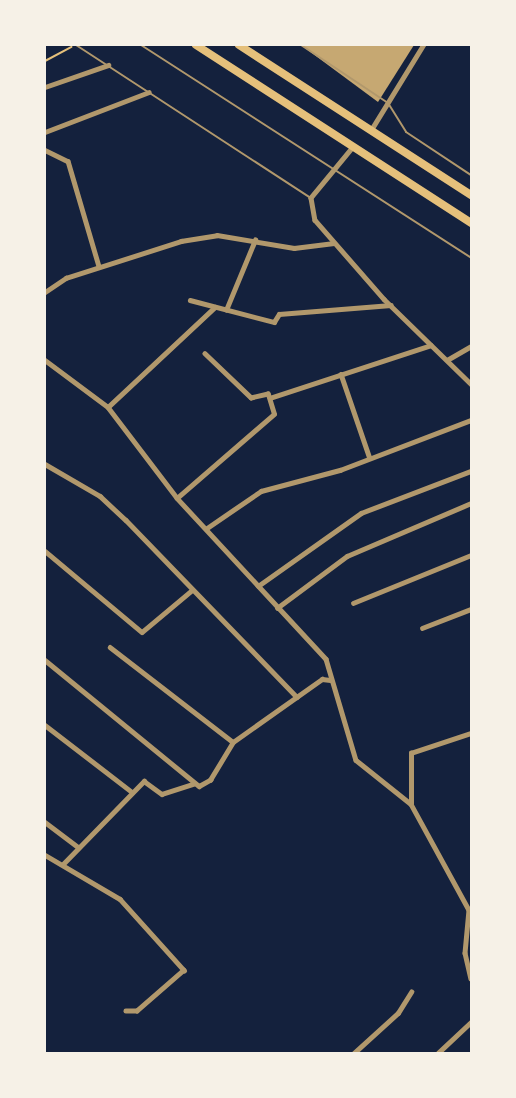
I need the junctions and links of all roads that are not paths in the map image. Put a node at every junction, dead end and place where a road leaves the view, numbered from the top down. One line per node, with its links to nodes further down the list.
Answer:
1 (75, 45): 7 (lane)
2 (141, 45): 15 (lane)
3 (196, 45): 13 (highway)
4 (239, 45): 11 (highway)
5 (301, 45): 10 (lane)
6 (423, 45): 10 (street)
7 (108, 65): 8 (street); 9 (lane)
8 (45, 87)
9 (149, 92): 12 (street); 18 (lane)
10 (388, 103): 11 (street); 16 (lane)
11 (371, 130): 17 (highway)
12 (45, 132)
13 (354, 147): 15 (street); 19 (highway)
14 (45, 150): 23 (street)
15 (335, 170): 18 (street); 22 (lane)
16 (471, 175)
17 (471, 195)
18 (311, 198): 21 (street)
19 (471, 223)
20 (255, 240): 21 (street); 23 (street); 28 (street)
21 (334, 243): 26 (street)
22 (471, 258)
23 (99, 266): 24 (street)
24 (45, 292)
25 (190, 300): 27 (street)
26 (391, 305): 28 (street); 29 (street)
27 (215, 307): 28 (street); 37 (street)
28 (226, 310)
29 (431, 345): 33 (street); 34 (street)
30 (471, 346): 33 (street)
31 (205, 354): 36 (street)
32 (45, 360): 37 (street)
33 (447, 360): 35 (street)
34 (341, 374): 36 (street); 39 (street)
35 (471, 384)
36 (270, 398): 42 (street)
37 (108, 407): 42 (street)
38 (471, 420): 39 (street)
39 (369, 456): 44 (street)
40 (45, 464): 48 (street)
41 (471, 471): 47 (street)
42 (177, 498): 44 (street)
43 (471, 503): 50 (street)
44 (207, 528): 47 (street)
45 (45, 551): 48 (street)
46 (471, 555): 49 (street)
47 (258, 586): 50 (street)
48 (192, 590): 56 (street)
49 (352, 603)
50 (277, 608): 55 (street)
51 (471, 609): 52 (street)
52 (422, 628)
53 (110, 647): 59 (street)
54 (45, 660): 60 (street)
55 (330, 680): 56 (street); 62 (street)
56 (297, 698): 59 (street)
57 (45, 725): 61 (street)
58 (471, 733): 62 (street)
59 (232, 742): 60 (street)
60 (193, 784): 61 (street)
61 (132, 792): 64 (street)
62 (411, 804): 67 (street)
63 (45, 822): 64 (street)
64 (78, 846): 66 (street)
65 (45, 855): 66 (street)
66 (63, 864): 69 (street)
67 (471, 978)
68 (411, 992): 71 (street)
69 (126, 1011)
70 (471, 1022): 72 (street)
71 (354, 1053)
72 (438, 1053)

